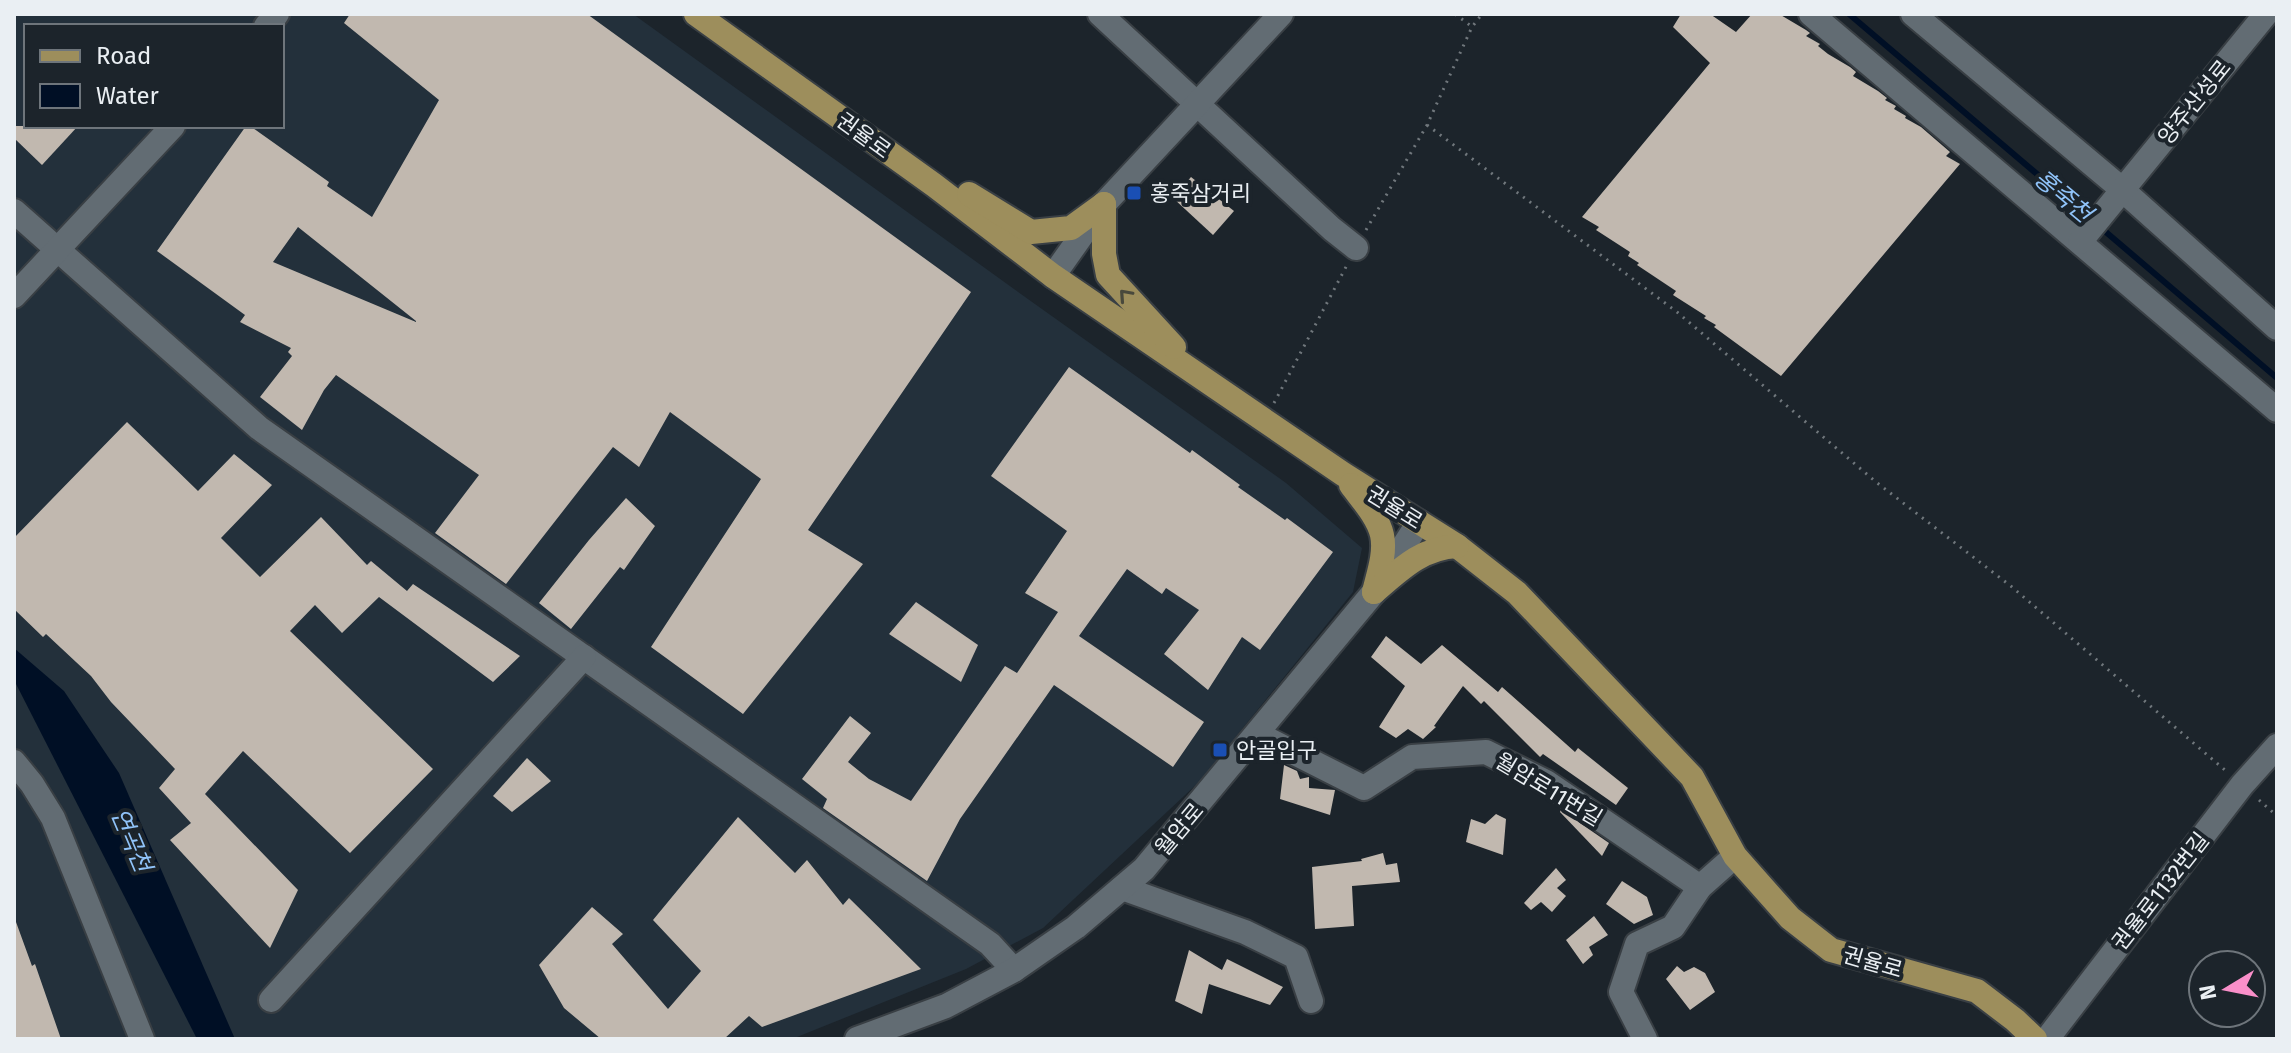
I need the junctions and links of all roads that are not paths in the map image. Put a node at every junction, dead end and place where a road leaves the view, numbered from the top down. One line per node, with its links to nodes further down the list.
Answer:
1 (696, 14): 9 (main road, 권율로)
2 (1100, 14): 7 (street)
3 (1281, 14): 7 (street)
4 (1811, 14): 13 (street)
5 (1913, 14): 10 (street)
6 (2266, 14): 10 (street, 양주산성로)
7 (1198, 103): 11 (street); 14 (street)
8 (171, 128): 15 (street)
9 (934, 185): 11 (main road); 16 (main road, 권율로)
10 (2122, 190): 13 (street, 양주산성로); 18 (street)
11 (1104, 204): 16 (street); 19 (main road, one-way to 11)
12 (14, 211): 15 (street)
13 (2080, 242): 20 (street)
14 (1356, 248)
15 (57, 250): 17 (street); 25 (street)
16 (1053, 276): 19 (main road, 권율로)
17 (14, 296)
18 (2277, 328)
19 (1196, 373): 21 (main road, 권율로)
20 (2277, 410)
21 (1343, 474): 22 (main road, 권율로); 24 (main road)
22 (1419, 522): 23 (main road, 권율로); 24 (street, 월암로)
23 (1457, 546): 24 (main road); 29 (main road, 권율로)
24 (1374, 592): 26 (street, 월암로)
25 (584, 657): 32 (street); 33 (street)
26 (1257, 734): 30 (street, 월암로11번길); 31 (street, 월암로)
27 (2277, 746): 39 (street, 권율로1132번길)
28 (14, 762): 35 (street)
29 (1735, 856): 30 (street); 38 (main road, 권율로)
30 (1700, 887): 37 (street)
31 (1122, 888): 32 (street, 월암로); 34 (street)
32 (1014, 970): 36 (street, 월암로)
33 (271, 1000)
34 (1311, 1001)
35 (142, 1039)
36 (857, 1039)
37 (1645, 1039)
38 (2035, 1039)
39 (2047, 1039)

